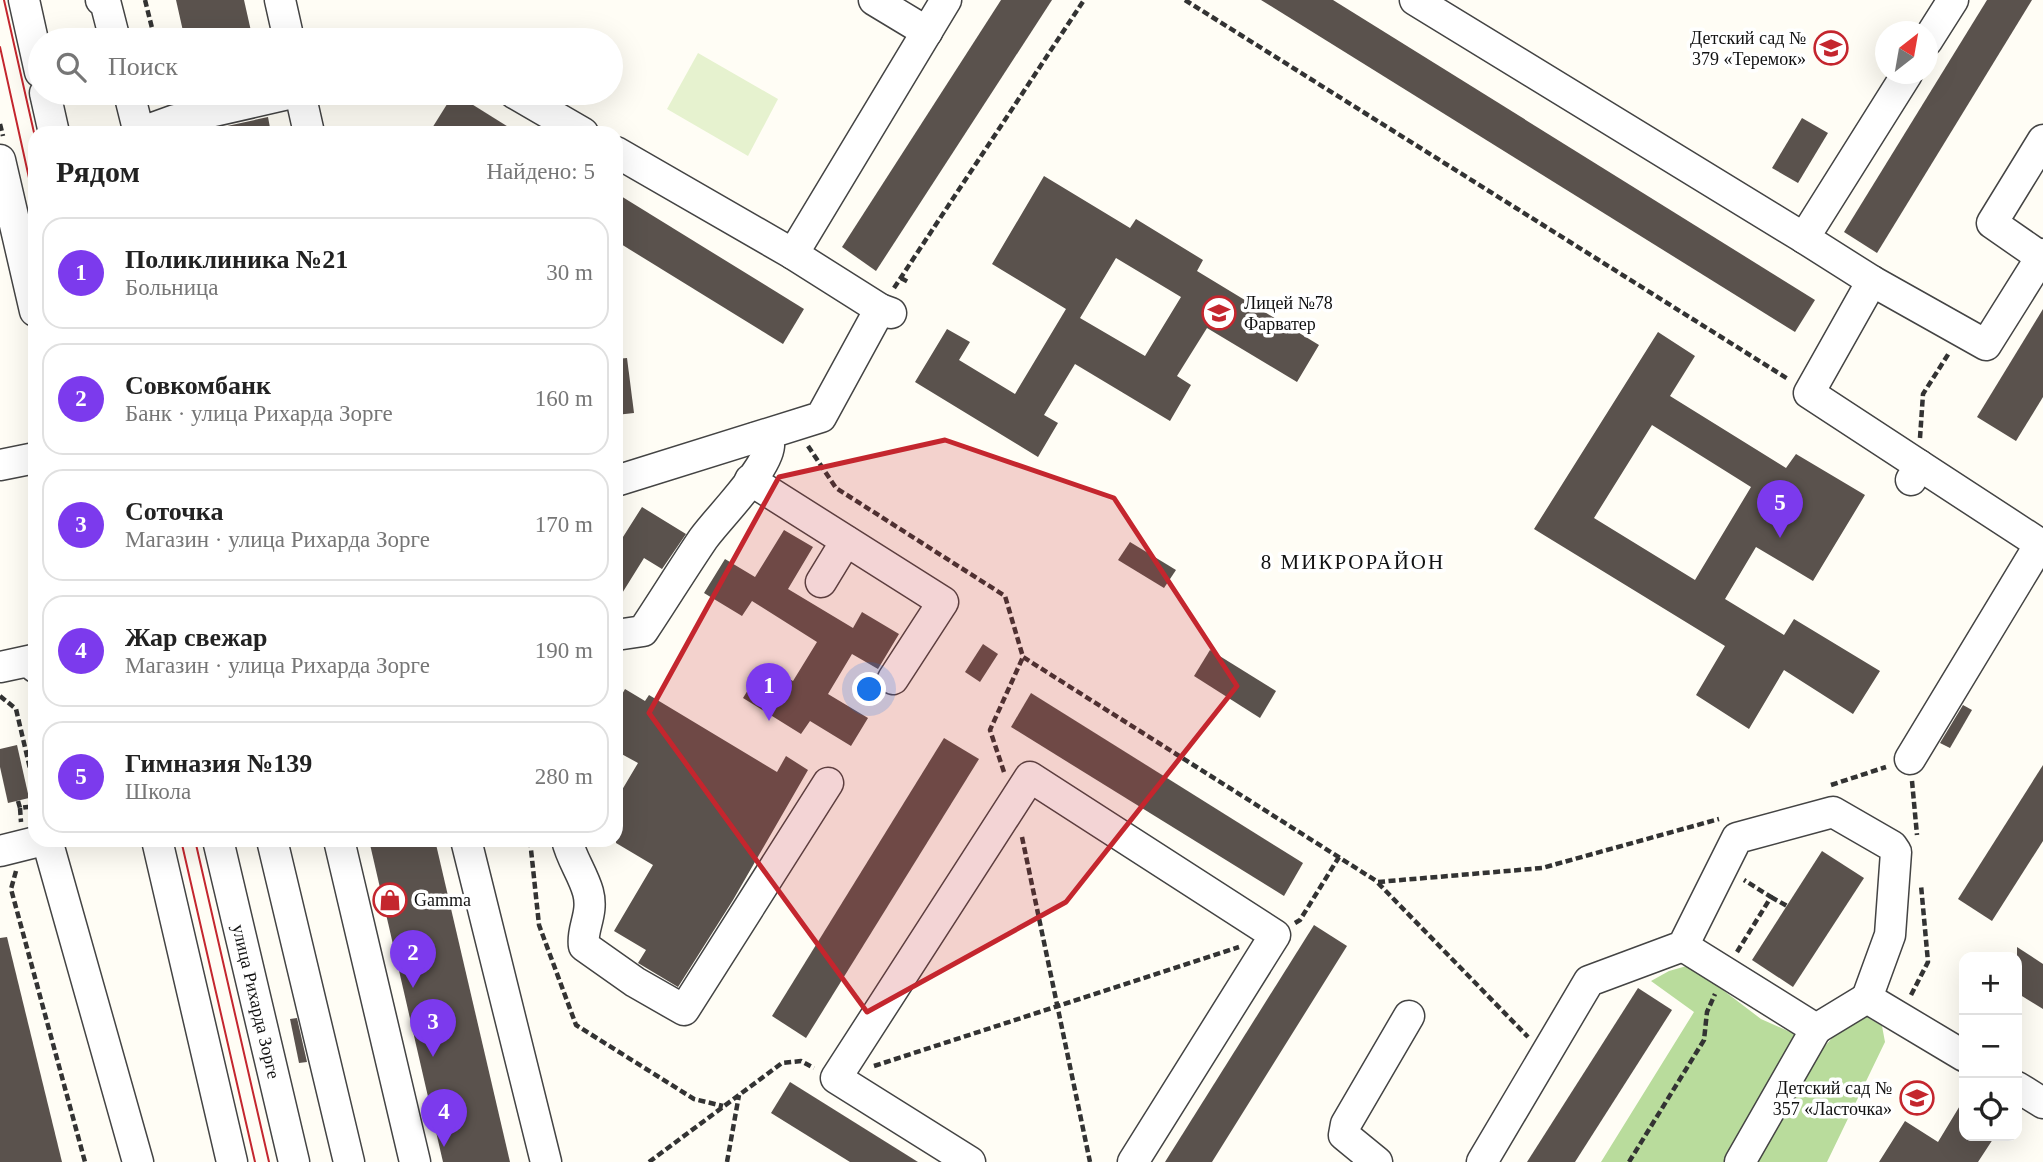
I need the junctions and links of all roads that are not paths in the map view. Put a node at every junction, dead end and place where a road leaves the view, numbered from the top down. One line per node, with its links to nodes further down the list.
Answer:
1 (23, 0): 9 (street)
2 (101, 0): 10 (street)
3 (280, 0): 11 (street)
4 (874, 0): 12 (street)
5 (946, 0): 12 (street)
6 (1415, 0): 27 (street)
7 (1953, 0): 8 (street)
8 (1938, 24)
9 (30, 28)
10 (112, 28)
11 (286, 28)
12 (927, 32): 28 (street)
13 (1901, 84): 27 (street)
14 (48, 105): 19 (street)
15 (132, 105): 20 (street)
16 (241, 105): 21 (street)
17 (303, 105): 22 (street)
18 (534, 105): 23 (street)
19 (52, 126)
20 (137, 126)
21 (158, 126)
22 (307, 126)
23 (571, 126)
24 (2043, 140): 29 (street)
25 (623, 156): 28 (street)
26 (0, 160): 30 (street)
27 (1804, 238): 31 (street)
28 (793, 254): 32 (street)
29 (2042, 256): 31 (street)
30 (28, 281)
31 (1872, 281): 43 (street)
32 (755, 438): 35 (street); 36 (street)
33 (28, 459): 34 (street)
34 (0, 465)
35 (623, 479)
36 (750, 480): 37 (street); 39 (street)
37 (846, 541): 38 (street); 42 (street)
38 (821, 582)
39 (623, 634)
40 (28, 661): 41 (street)
41 (0, 667)
42 (893, 679)
43 (1910, 759)
44 (828, 783): 51 (street)
45 (30, 847): 59 (street)
46 (160, 847): 60 (street)
47 (220, 847): 61 (street, улица Рихарда Зорге)
48 (274, 847): 62 (street)
49 (341, 847): 63 (street)
50 (468, 847): 64 (street)
51 (570, 847)
52 (1683, 946): 53 (street); 55 (street); 68 (street)
53 (1867, 998): 55 (street); 56 (street)
54 (1409, 1016): 67 (street)
55 (1816, 1029): 69 (street)
56 (1959, 1053)
57 (2022, 1090): 58 (street)
58 (2043, 1103)
59 (138, 1162)
60 (232, 1162)
61 (294, 1162)
62 (349, 1162)
63 (415, 1162)
64 (546, 1162)
65 (970, 1162): 66 (street)
66 (1133, 1162)
67 (1377, 1162)
68 (1482, 1162)
69 (1740, 1162)

